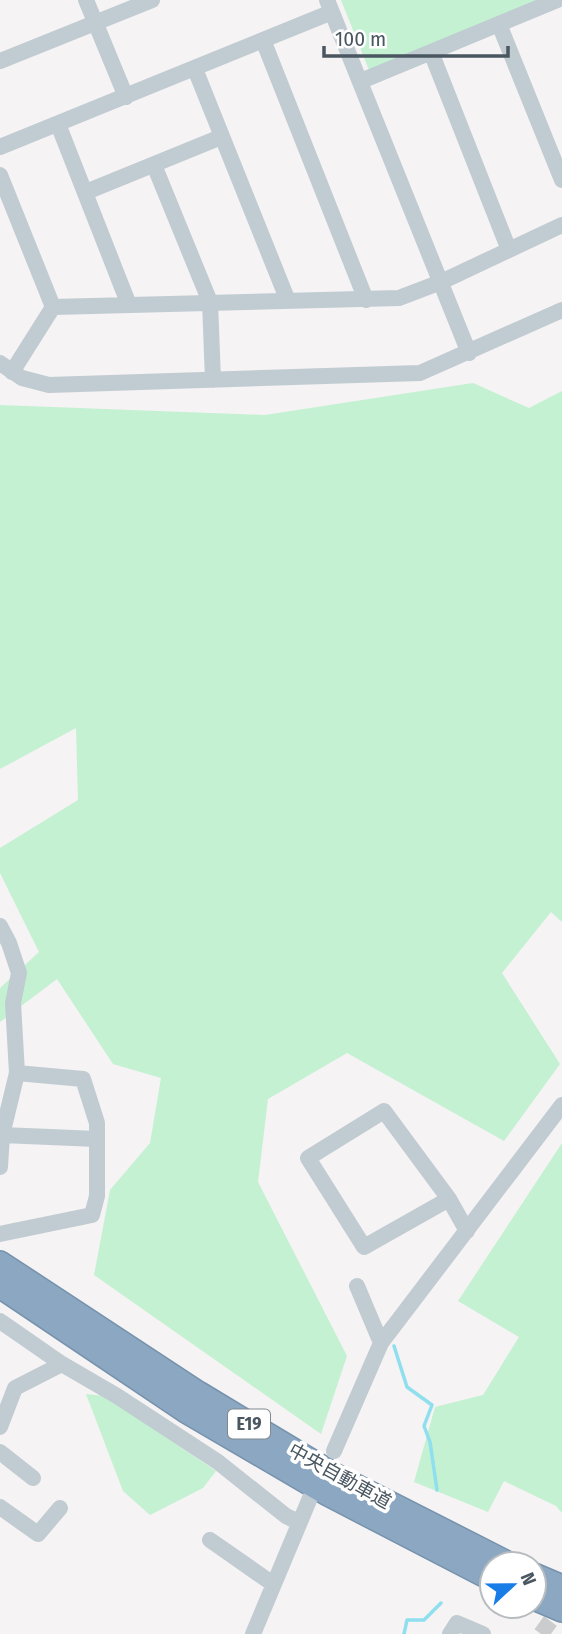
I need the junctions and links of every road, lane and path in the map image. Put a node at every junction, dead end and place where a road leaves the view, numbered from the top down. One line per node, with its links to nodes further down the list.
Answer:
1 (86, 0): 5 (street)
2 (152, 0): 5 (street)
3 (557, 0): 6 (street)
4 (330, 6): 7 (street); 11 (street)
5 (96, 23): 9 (street); 12 (street)
6 (499, 24): 8 (street); 18 (street)
7 (263, 40): 10 (street); 23 (street)
8 (430, 52): 11 (street); 21 (street)
9 (0, 61)
10 (195, 69): 12 (street); 14 (street)
11 (360, 81): 22 (street)
12 (126, 97): 13 (street)
13 (58, 124): 15 (street); 19 (street)
14 (221, 137): 16 (street); 24 (street)
15 (0, 147)
16 (154, 165): 19 (street); 25 (street)
17 (0, 175): 27 (street)
18 (562, 180)
19 (86, 192): 26 (street)
20 (562, 225): 21 (street)
21 (509, 250): 22 (street)
22 (441, 282): 23 (street); 29 (street)
23 (366, 300): 24 (street)
24 (288, 301): 25 (street)
25 (210, 302): 26 (street); 31 (street)
26 (129, 305): 27 (street)
27 (53, 307): 30 (street)
28 (562, 310): 29 (street)
29 (469, 353): 31 (street)
30 (6, 367): 31 (street)
31 (213, 380)
32 (0, 926): 33 (street)
33 (17, 1073): 35 (street); 36 (street)
34 (562, 1105): 39 (street)
35 (2, 1135): 36 (street); 37 (street)
36 (97, 1139): 40 (street)
37 (0, 1167)
38 (449, 1199): 38 (street); 39 (street)
39 (467, 1231): 45 (street)
40 (0, 1234)
41 (0, 1263): 56 (highway, 中央自動車道 / E19)
42 (0, 1286): 57 (highway, 中央自動車道 / E19)
43 (357, 1286): 45 (street)
44 (0, 1321): 46 (street)
45 (381, 1343): 48 (street)
46 (62, 1364): 47 (street); 54 (street)
47 (0, 1427)
48 (334, 1451)
49 (0, 1452): 50 (street)
50 (33, 1478)
51 (310, 1498): 54 (street)
52 (0, 1507): 53 (street)
53 (60, 1508)
54 (298, 1522): 58 (street)
55 (210, 1540): 58 (street)
56 (481, 1550)
57 (478, 1572)
58 (273, 1584): 59 (street)
59 (253, 1634)
60 (450, 1634): 61 (street)
61 (483, 1634)

